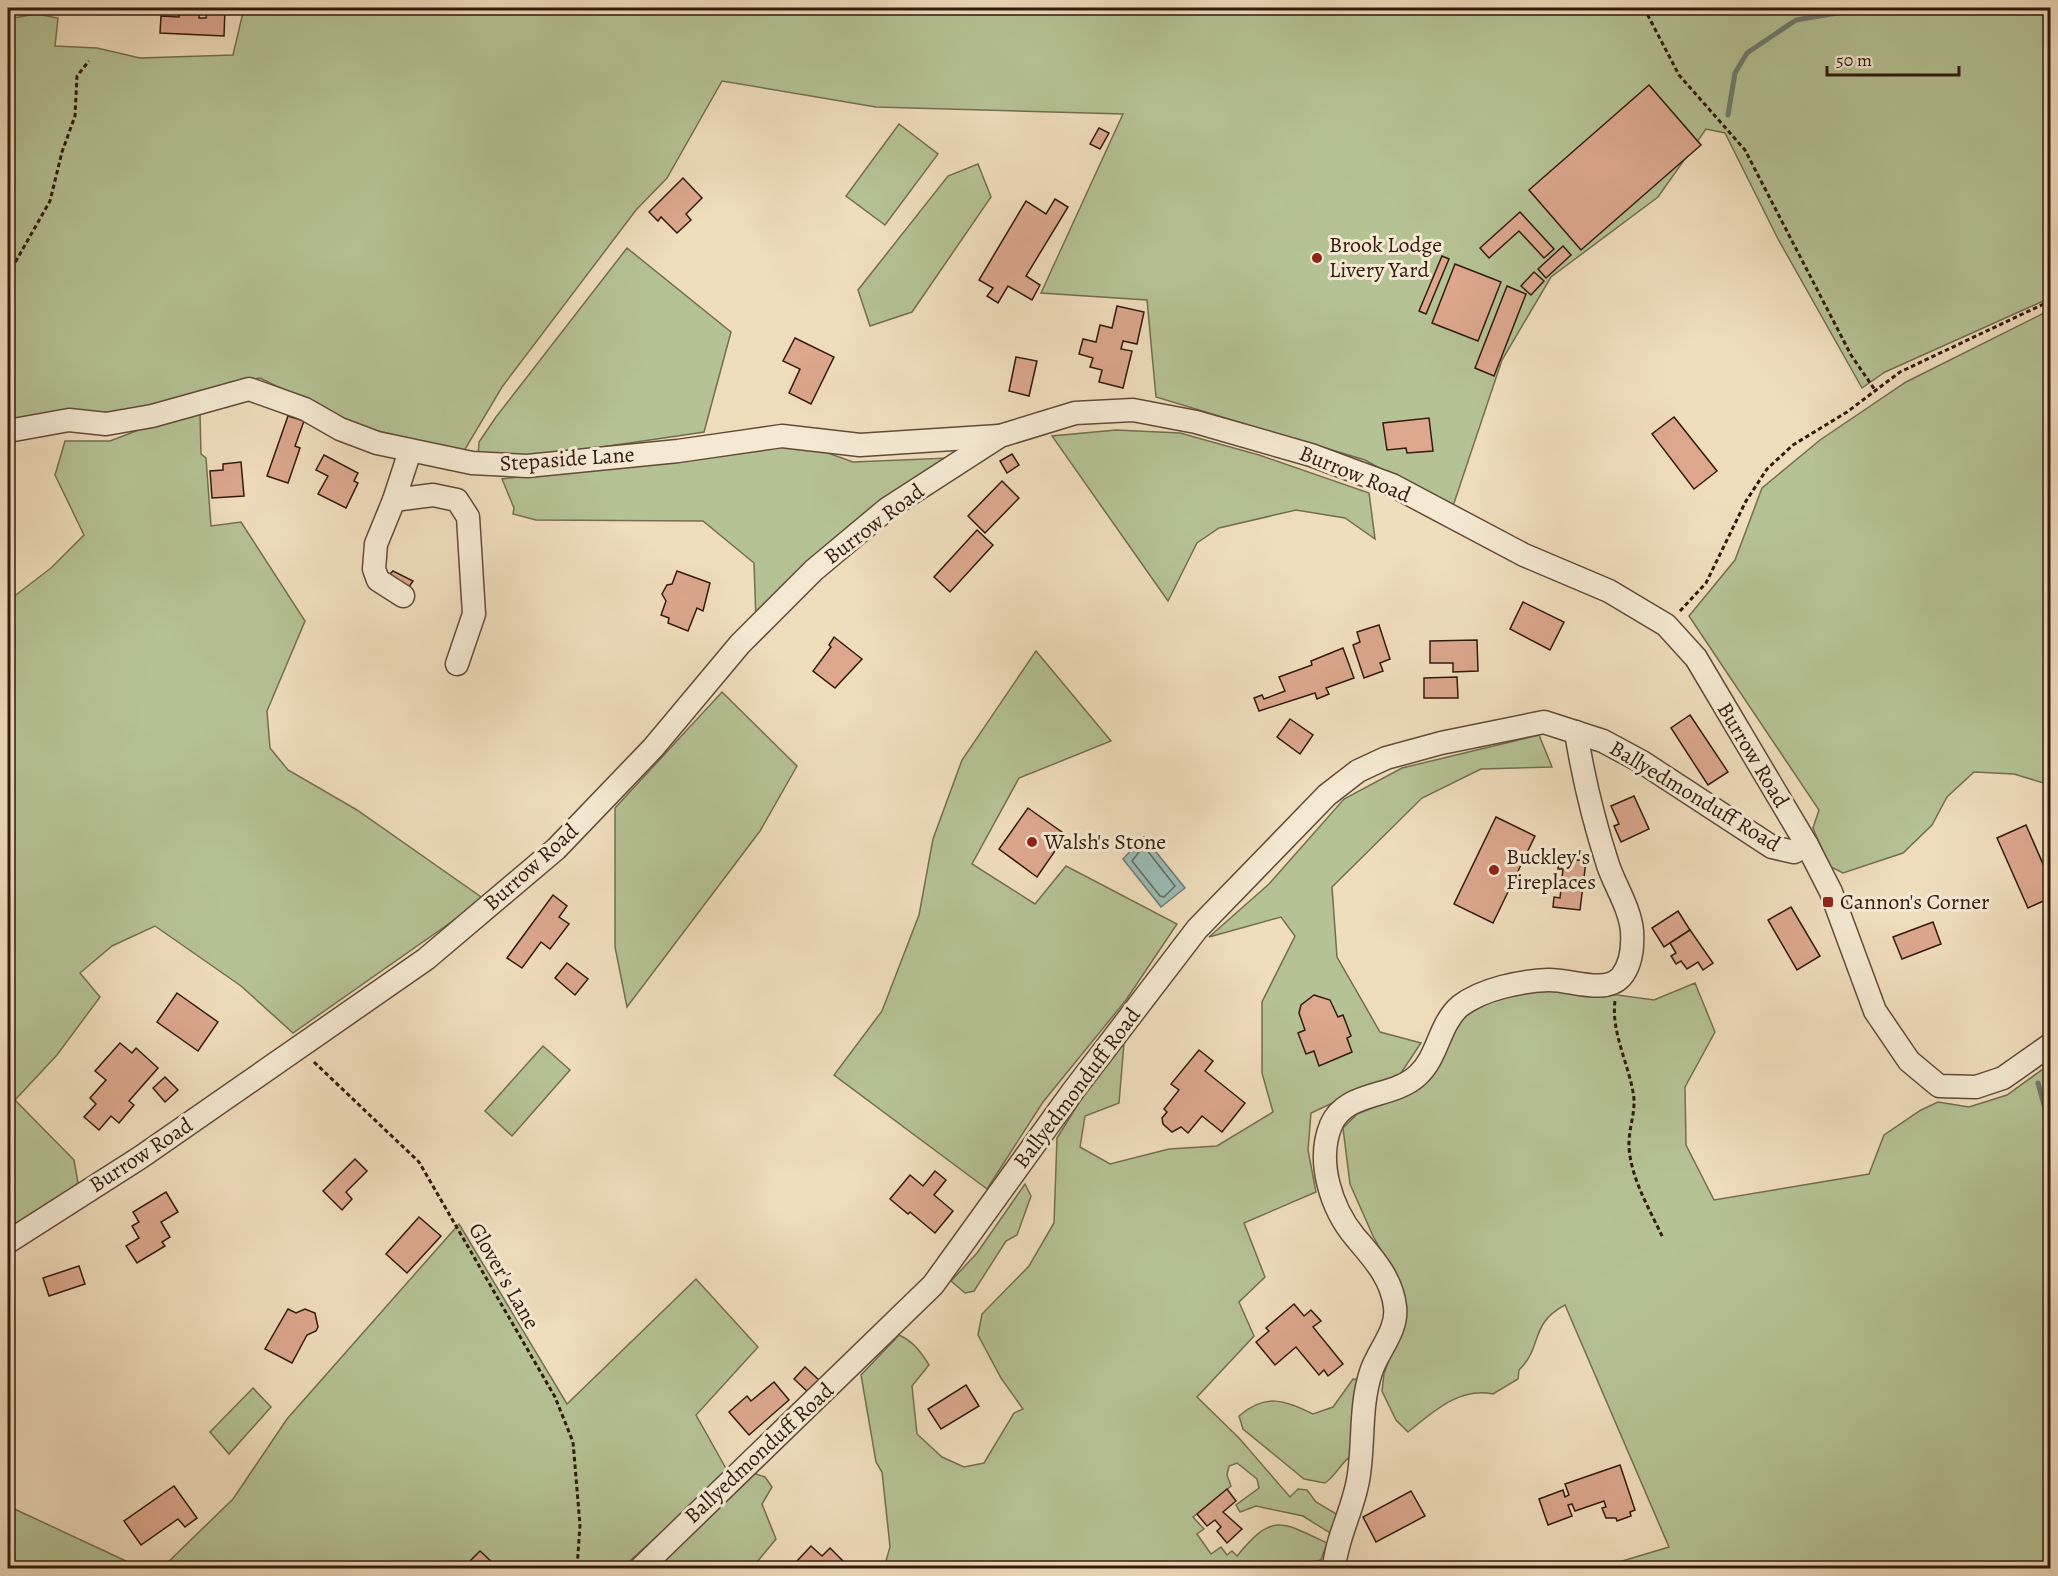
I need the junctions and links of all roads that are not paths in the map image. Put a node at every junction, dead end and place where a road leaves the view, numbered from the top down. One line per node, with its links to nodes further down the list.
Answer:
1 (8, 431): 3 (street, Stepaside Lane)
2 (1000, 436): 3 (street, Stepaside Lane); 8 (street, Burrow Road); 10 (street, Burrow Road)
3 (410, 451): 4 (street)
4 (394, 500): 5 (street); 6 (street)
5 (403, 596)
6 (457, 664)
7 (1576, 732): 8 (street, Ballyedmonduff Road); 11 (street, Ballyedmonduff Road); 12 (street, Ballyedmonduff Road)
8 (1807, 845): 9 (street, Ballyedmonduff Road)
9 (2050, 1045)
10 (8, 1242)
11 (641, 1569)
12 (1334, 1569)

